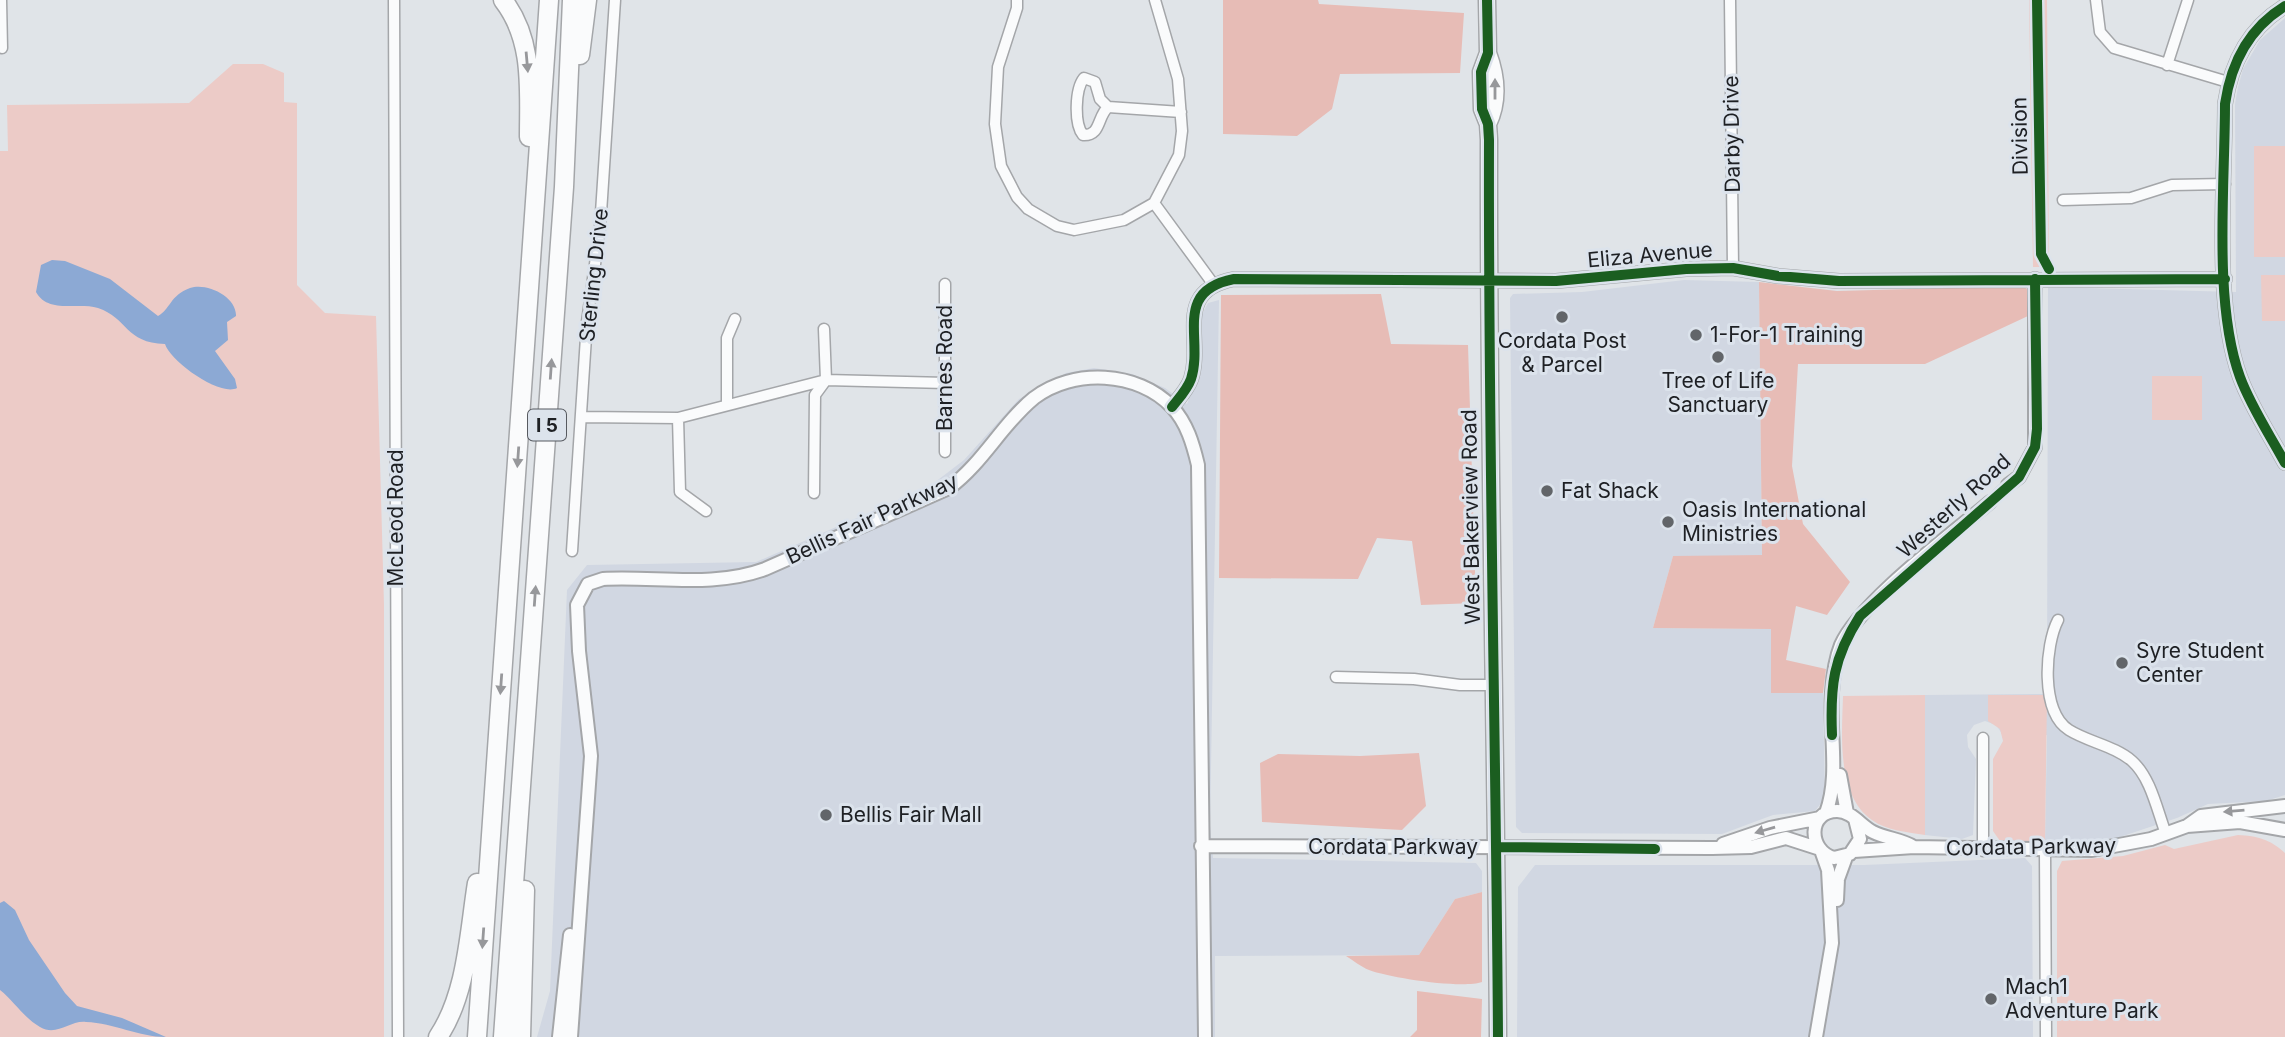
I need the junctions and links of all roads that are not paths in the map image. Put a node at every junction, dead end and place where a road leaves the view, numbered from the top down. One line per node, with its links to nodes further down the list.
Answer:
1 (2, 0): 15 (street)
2 (394, 0): 69 (street, McLeod Road)
3 (503, 0): 30 (highway, one-way to 30)
4 (550, 0): 30 (highway, I 5)
5 (572, 0): 21 (highway, I 5)
6 (587, 0): 21 (highway)
7 (615, 0): 37 (street, Sterling Drive)
8 (1017, 0): 23 (street)
9 (1155, 0): 19 (street)
10 (1487, 0): 27 (main road, West Bakerview Road)
11 (1730, 0): 24 (street, Darby Drive)
12 (2096, 0): 16 (street)
13 (2188, 0): 16 (street)
14 (2285, 6): 17 (street)
15 (2, 48)
16 (2167, 65): 17 (street)
17 (2228, 82): 20 (street)
18 (1108, 107): 18 (street); 19 (street)
19 (1181, 112): 23 (street)
20 (2225, 184): 22 (street); 26 (street)
21 (564, 187): 47 (highway, I 5, one-way to 21)
22 (2063, 200)
23 (1154, 203): 29 (street)
24 (1733, 268): 25 (street, Eliza Avenue); 27 (street, Eliza Avenue)
25 (2035, 279): 26 (street, Eliza Avenue); 41 (street, Westerly Road)
26 (2225, 279): 40 (street)
27 (1489, 280): 29 (street, Eliza Avenue); 49 (main road, West Bakerview Road)
28 (945, 284): 34 (street, Barnes Road)
29 (1214, 285): 36 (street)
30 (529, 291): 50 (highway, I 5, one-way to 50)
31 (735, 319): 35 (street)
32 (824, 329): 33 (street)
33 (826, 380): 34 (street); 35 (street); 42 (street)
34 (946, 383): 39 (street, Barnes Road)
35 (727, 405): 38 (street)
36 (1172, 407): 59 (street, Bellis Fair Parkway); 67 (street, Bellis Fair Parkway)
37 (581, 417): 38 (street); 45 (street, Sterling Drive)
38 (678, 418): 44 (street)
39 (945, 452)
40 (2285, 463)
41 (2008, 485): 43 (street, Westerly Road)
42 (814, 493)
43 (1990, 502): 51 (street, Westerly Road)
44 (706, 511)
45 (572, 551)
46 (2058, 620): 58 (street)
47 (531, 664): 72 (highway, I 5); 73 (highway)
48 (1336, 677): 49 (street)
49 (1492, 685): 61 (main road, West Bakerview Road)
50 (498, 723): 70 (highway); 71 (highway, I 5, one-way to 71)
51 (1832, 735): 54 (street, Westerly Road); 55 (street, Westerly Road)
52 (1983, 738): 63 (street)
53 (2285, 806): 56 (street, Cordata Parkway, one-way to 56)
54 (1823, 816): 55 (street); 62 (street, Cordata Parkway, one-way to 62); 64 (street)
55 (1851, 816): 60 (street, Cordata Parkway); 66 (street)
56 (2187, 826): 57 (street, Cordata Parkway); 58 (street, Cordata Parkway)
57 (2285, 830)
58 (2166, 834): 65 (street, Cordata Parkway)
59 (1201, 846): 61 (street, Cordata Parkway); 76 (street, Bellis Fair Parkway)
60 (1914, 847): 63 (street, Cordata Parkway); 66 (street, Cordata Parkway)
61 (1499, 848): 62 (street, Cordata Parkway); 77 (main road, West Bakerview Road)
62 (1712, 848): 64 (street, Cordata Parkway)
63 (1983, 850): 65 (street, Cordata Parkway)
64 (1820, 851): 66 (street); 68 (street)
65 (2045, 851): 79 (street)
66 (1850, 854): 68 (street)
67 (579, 898): 74 (street, Bellis Fair Parkway); 75 (street, Bellis Fair Parkway)
68 (1832, 931): 78 (street)
69 (398, 1037)
70 (438, 1037)
71 (477, 1037)
72 (503, 1037)
73 (521, 1037)
74 (559, 1037)
75 (572, 1037)
76 (1205, 1037)
77 (1498, 1037)
78 (1816, 1037)
79 (2046, 1037)

